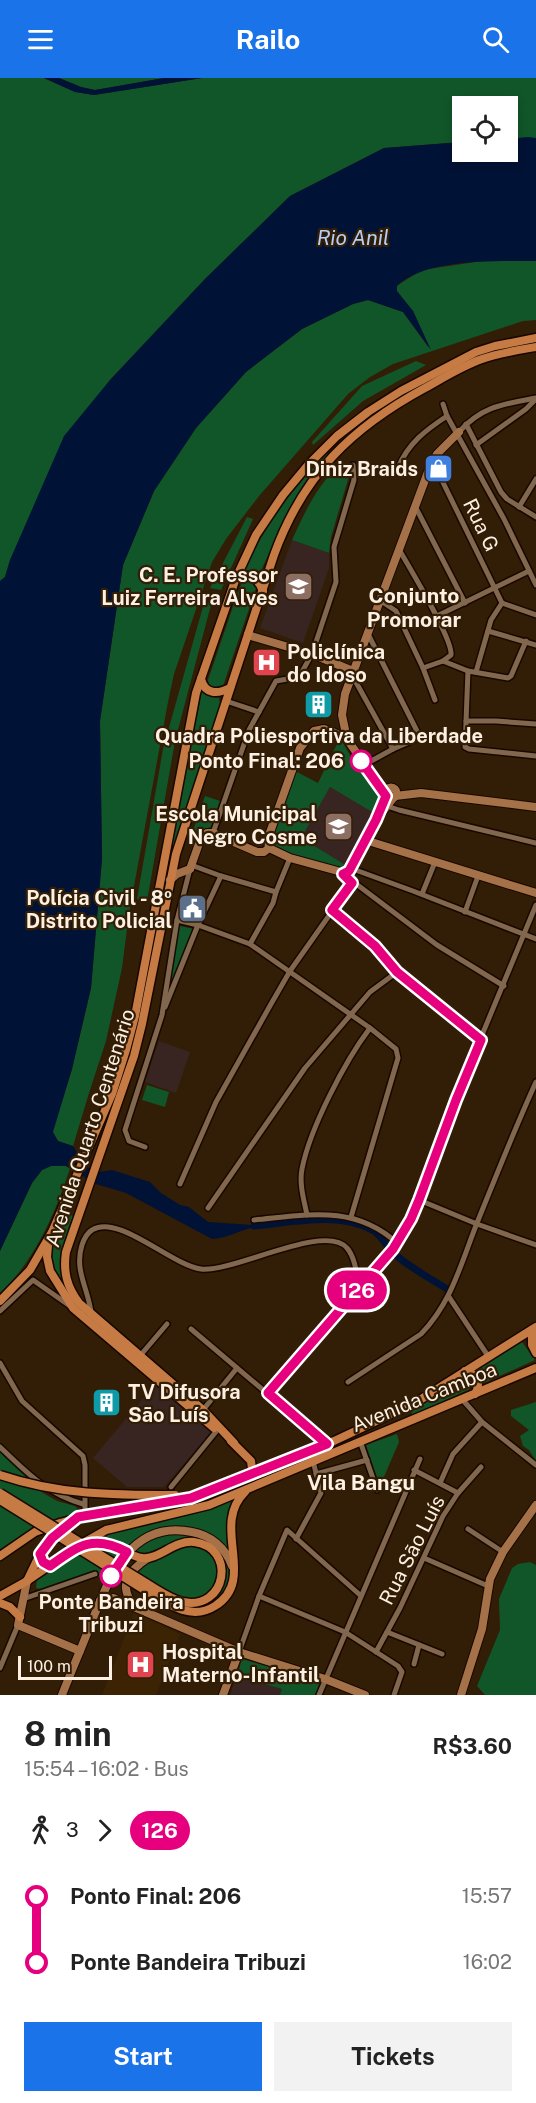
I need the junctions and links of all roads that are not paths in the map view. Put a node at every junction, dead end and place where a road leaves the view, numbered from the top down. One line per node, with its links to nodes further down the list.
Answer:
1 (536, 338): 3 (main road, Avenida Quarto Centenário)
2 (536, 347): 3 (main road, Avenida Quarto Centenário)
3 (447, 371): 4 (main road, Avenida Quarto Centenário)
4 (430, 380): 19 (main road, Avenida Quarto Centenário); 22 (main road, Avenida Quarto Centenário)
5 (536, 398): 8 (street); 9 (street)
6 (443, 404): 7 (street)
7 (447, 416): 8 (street); 12 (street)
8 (462, 429): 9 (street); 10 (street); 18 (street)
9 (476, 445): 15 (street)
10 (433, 461): 14 (street); 21 (street, Rua G)
11 (353, 465): 33 (street)
12 (398, 468)
13 (536, 478): 15 (street)
14 (415, 506): 17 (street); 24 (street)
15 (519, 507): 16 (street)
16 (536, 517)
17 (400, 551): 23 (street); 27 (street)
18 (529, 571): 20 (street); 21 (street)
19 (236, 578): 22 (main road); 39 (main road, Avenida Quarto Centenário)
20 (536, 585)
21 (496, 588): 24 (street); 25 (street, Rua G)
22 (263, 591): 29 (main road, Avenida Quarto Centenário)
23 (381, 601): 30 (street); 35 (street)
24 (465, 603): 27 (street)
25 (502, 603): 26 (street); 28 (street)
26 (536, 615)
27 (436, 616): 34 (street)
28 (488, 631): 31 (street); 37 (street)
29 (248, 634): 33 (street); 40 (main road, Avenida Quarto Centenário)
30 (368, 634): 38 (street); 47 (street)
31 (526, 641): 32 (street); 37 (street)
32 (536, 645)
33 (312, 654): 38 (street); 43 (street)
34 (443, 661): 35 (street); 36 (street)
35 (423, 668): 42 (street)
36 (468, 671): 37 (street); 44 (street)
37 (476, 672)
38 (353, 673): 46 (street); 47 (street)
39 (201, 675): 40 (main road); 95 (main road, Avenida Quarto Centenário)
40 (230, 688): 41 (main road, Avenida Quarto Centenário)
41 (226, 700): 43 (street); 59 (main road, Avenida Quarto Centenário)
42 (435, 700)
43 (259, 712): 54 (street)
44 (466, 721): 45 (street); 48 (street)
45 (536, 724)
46 (347, 739): 49 (street); 57 (street)
47 (393, 749): 49 (street)
48 (536, 756)
49 (364, 765): 50 (street)
50 (390, 794): 51 (street); 52 (street); 53 (street)
51 (387, 806): 53 (street); 56 (street)
52 (536, 807)
53 (376, 820): 55 (street)
54 (213, 833): 57 (street); 61 (street)
55 (365, 840): 60 (street); 62 (street)
56 (536, 843)
57 (269, 848): 58 (street)
58 (290, 858): 63 (street); 68 (street)
59 (174, 862): 61 (street); 66 (main road, Avenida Quarto Centenário)
60 (435, 862): 65 (street); 70 (street)
61 (191, 867): 64 (street); 66 (street); 74 (street)
62 (350, 868): 63 (street); 70 (street)
63 (343, 874): 67 (street)
64 (221, 876): 68 (street); 75 (street)
65 (478, 876): 69 (street); 73 (street)
66 (170, 880): 103 (main road, Avenida Quarto Centenário)
67 (352, 883): 72 (street); 81 (street)
68 (276, 892): 78 (street)
69 (536, 893)
70 (422, 894): 73 (street)
71 (536, 905): 76 (street)
72 (332, 910): 79 (street); 80 (street)
73 (465, 912): 76 (street)
74 (177, 920): 75 (street); 83 (street)
75 (198, 925): 78 (street); 83 (street)
76 (525, 935): 77 (street); 81 (street)
77 (536, 939)
78 (250, 944): 79 (street)
79 (290, 970): 82 (street); 88 (street)
80 (397, 972): 82 (street); 85 (street)
81 (504, 986): 85 (street)
82 (352, 1014): 84 (street); 90 (street)
83 (162, 1015): 87 (street)
84 (370, 1028): 91 (street); 92 (street)
85 (481, 1040): 89 (street)
86 (536, 1082): 94 (street)
87 (145, 1147)
88 (180, 1184)
89 (419, 1200): 94 (street); 96 (street)
90 (208, 1208)
91 (307, 1215): 92 (street); 93 (street)
92 (351, 1218): 96 (street)
93 (254, 1220)
94 (477, 1224): 97 (street); 99 (street)
95 (52, 1232): 100 (main road); 101 (main road)
96 (397, 1243): 98 (street)
97 (536, 1245)
98 (360, 1287): 103 (street); 115 (street)
99 (449, 1297): 108 (street); 114 (street)
100 (0, 1301)
101 (73, 1308): 102 (street); 103 (main road)
102 (0, 1311)
103 (89, 1317): 109 (main road)
104 (167, 1324): 109 (street)
105 (534, 1328): 107 (main road); 108 (main road, Avenida Camboa)
106 (191, 1329): 111 (street)
107 (536, 1353)
108 (488, 1356): 113 (main road, Avenida Camboa)
109 (137, 1358): 118 (main road); 120 (main road)
110 (0, 1363): 143 (street)
111 (237, 1368): 115 (street); 118 (street)
112 (536, 1368): 116 (main road, Avenida Camboa)
113 (465, 1371): 116 (main road); 122 (main road, Avenida Camboa)
114 (348, 1382)
115 (268, 1393): 122 (street)
116 (475, 1394): 117 (main road, Avenida Camboa)
117 (462, 1399): 119 (street); 121 (main road, Avenida Camboa)
118 (203, 1410): 120 (main road)
119 (482, 1422): 128 (street); 135 (street)
120 (218, 1429): 124 (main road); 138 (street)
121 (360, 1441): 126 (street); 127 (main road, Avenida Camboa)
122 (327, 1444): 129 (main road, Avenida Camboa)
123 (0, 1447): 143 (street)
124 (243, 1451): 129 (main road); 134 (main road)
125 (420, 1459): 131 (street)
126 (367, 1460): 132 (street); 137 (street)
127 (312, 1461): 132 (street); 136 (main road, Avenida Camboa)
128 (536, 1465)
129 (271, 1466): 134 (main road, Avenida Camboa)
130 (481, 1467): 141 (street, Rua São Luís)
131 (414, 1470): 135 (street); 161 (street)
132 (316, 1474): 147 (street)
133 (0, 1475): 138 (main road, bridge)
134 (249, 1476): 140 (main road, Avenida Camboa)
135 (440, 1483): 141 (street)
136 (251, 1487): 148 (main road, Avenida Camboa); 157 (main road)
137 (377, 1490)
138 (173, 1491): 140 (main road)
139 (0, 1492): 159 (main road, bridge)
140 (207, 1493): 145 (main road, Avenida Camboa)
141 (458, 1493): 154 (street, Rua São Luís)
142 (0, 1500): 159 (main road, bridge)
143 (83, 1504): 145 (street)
144 (536, 1505): 150 (street)
145 (81, 1516): 151 (main road); 152 (main road, Avenida Camboa)
146 (468, 1529): 150 (street)
147 (296, 1539): 161 (street); 163 (street)
148 (78, 1546): 149 (main road); 155 (main road, Avenida Camboa)
149 (127, 1552): 153 (main road); 157 (street); 165 (street)
150 (503, 1552): 160 (street)
151 (40, 1554): 155 (main road); 158 (main road)
152 (0, 1556)
153 (147, 1558): 159 (main road); 167 (street)
154 (423, 1558): 160 (street); 170 (street, Rua São Luís)
155 (50, 1566): 158 (main road, Avenida Camboa)
156 (96, 1575): 164 (street)
157 (234, 1577): 159 (main road)
158 (27, 1581): 162 (main road, Avenida Camboa); 164 (street)
159 (145, 1586)
160 (488, 1587): 184 (street)
161 (360, 1595): 169 (street)
162 (0, 1596)
163 (259, 1596): 169 (street); 173 (street)
164 (23, 1599): 168 (street)
165 (100, 1601): 167 (street); 172 (street)
166 (0, 1603): 168 (main road)
167 (136, 1608): 173 (street)
168 (19, 1621): 172 (street); 177 (street)
169 (345, 1632): 174 (street); 178 (street)
170 (387, 1632): 171 (street); 174 (street, Rua São Luís)
171 (419, 1645): 175 (street); 176 (street)
172 (80, 1651): 179 (street)
173 (239, 1652): 178 (street); 180 (street)
174 (376, 1652): 183 (street)
175 (442, 1654)
176 (414, 1664)
177 (0, 1668)
178 (325, 1678): 181 (street); 182 (street)
179 (62, 1695)
180 (223, 1695)
181 (319, 1695)
182 (365, 1695)
183 (393, 1695)
184 (461, 1695)

